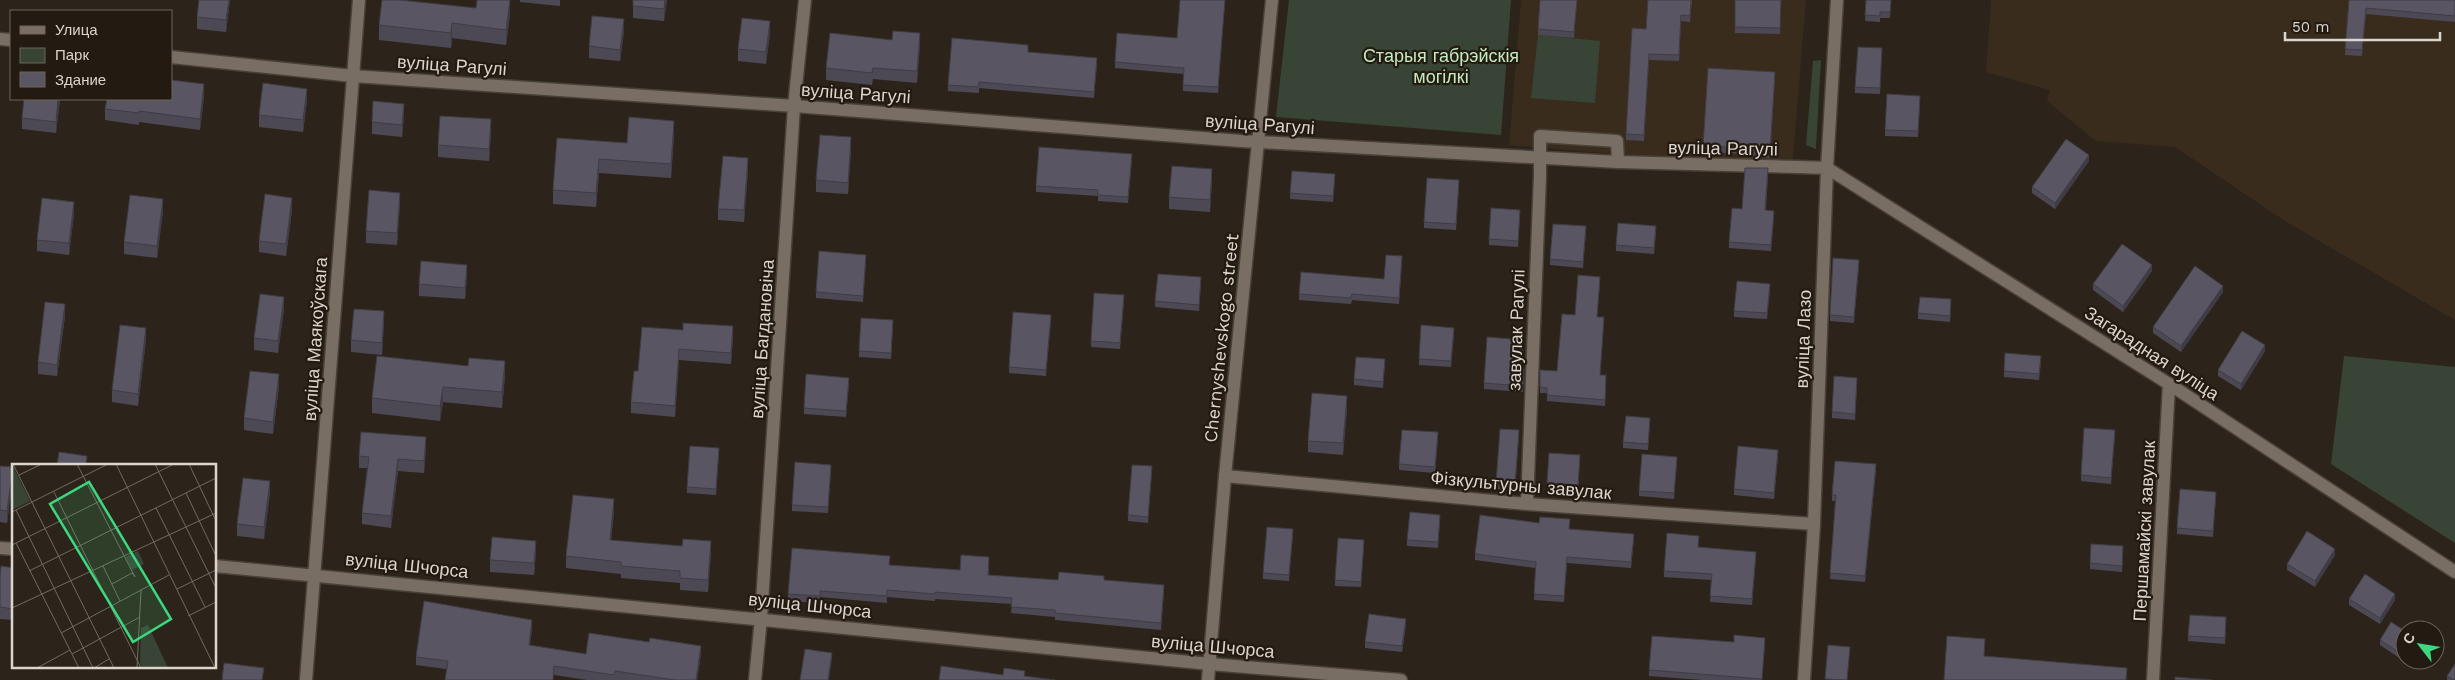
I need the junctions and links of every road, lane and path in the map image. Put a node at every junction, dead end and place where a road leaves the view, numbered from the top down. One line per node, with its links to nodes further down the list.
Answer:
1 (358, 0): 6 (street, вуліца Маякоўскага)
2 (805, 0): 7 (street, вуліца Багдановіча)
3 (1272, 0): 8 (street, Chernyshevskogo street)
4 (1837, 0): 11 (street, вуліца Лазо)
5 (172, 57): 6 (street, вуліца Рагулі)
6 (353, 76): 7 (street, вуліца Рагулі); 18 (street, вуліца Маякоўскага)
7 (794, 106): 8 (street, вуліца Рагулі); 19 (street, вуліца Багдановіча)
8 (1257, 142): 9 (street, вуліца Рагулі); 13 (street, Chernyshevskogo street)
9 (1539, 157): 10 (street, вуліца Рагулі); 10 (street); 14 (street, завулак Рагулі)
10 (1618, 162): 11 (street, вуліца Рагулі)
11 (1827, 168): 12 (street, Загарадная вуліца); 15 (street, вуліца Лазо)
12 (2169, 384): 17 (street, Загарадная вуліца); 26 (street, Першамайскі завулак)
13 (1225, 476): 14 (street, Фізкультурны завулак); 20 (street, Chernyshevskogo street)
14 (1527, 504): 15 (street, Фізкультурны завулак)
15 (1814, 524): 25 (street, вуліца Лазо)
16 (216, 566): 18 (street, вуліца Шчорса)
17 (2455, 572)
18 (315, 574): 19 (street, вуліца Шчорса); 21 (street, вуліца Маякоўскага)
19 (761, 618): 20 (street, вуліца Шчорса); 22 (street, вуліца Багдановіча)
20 (1210, 664): 23 (street, Chernyshevskogo street); 24 (street, вуліца Шчорса)
21 (306, 680)
22 (755, 680)
23 (1208, 680)
24 (1401, 680)
25 (1804, 680)
26 (2153, 680)

